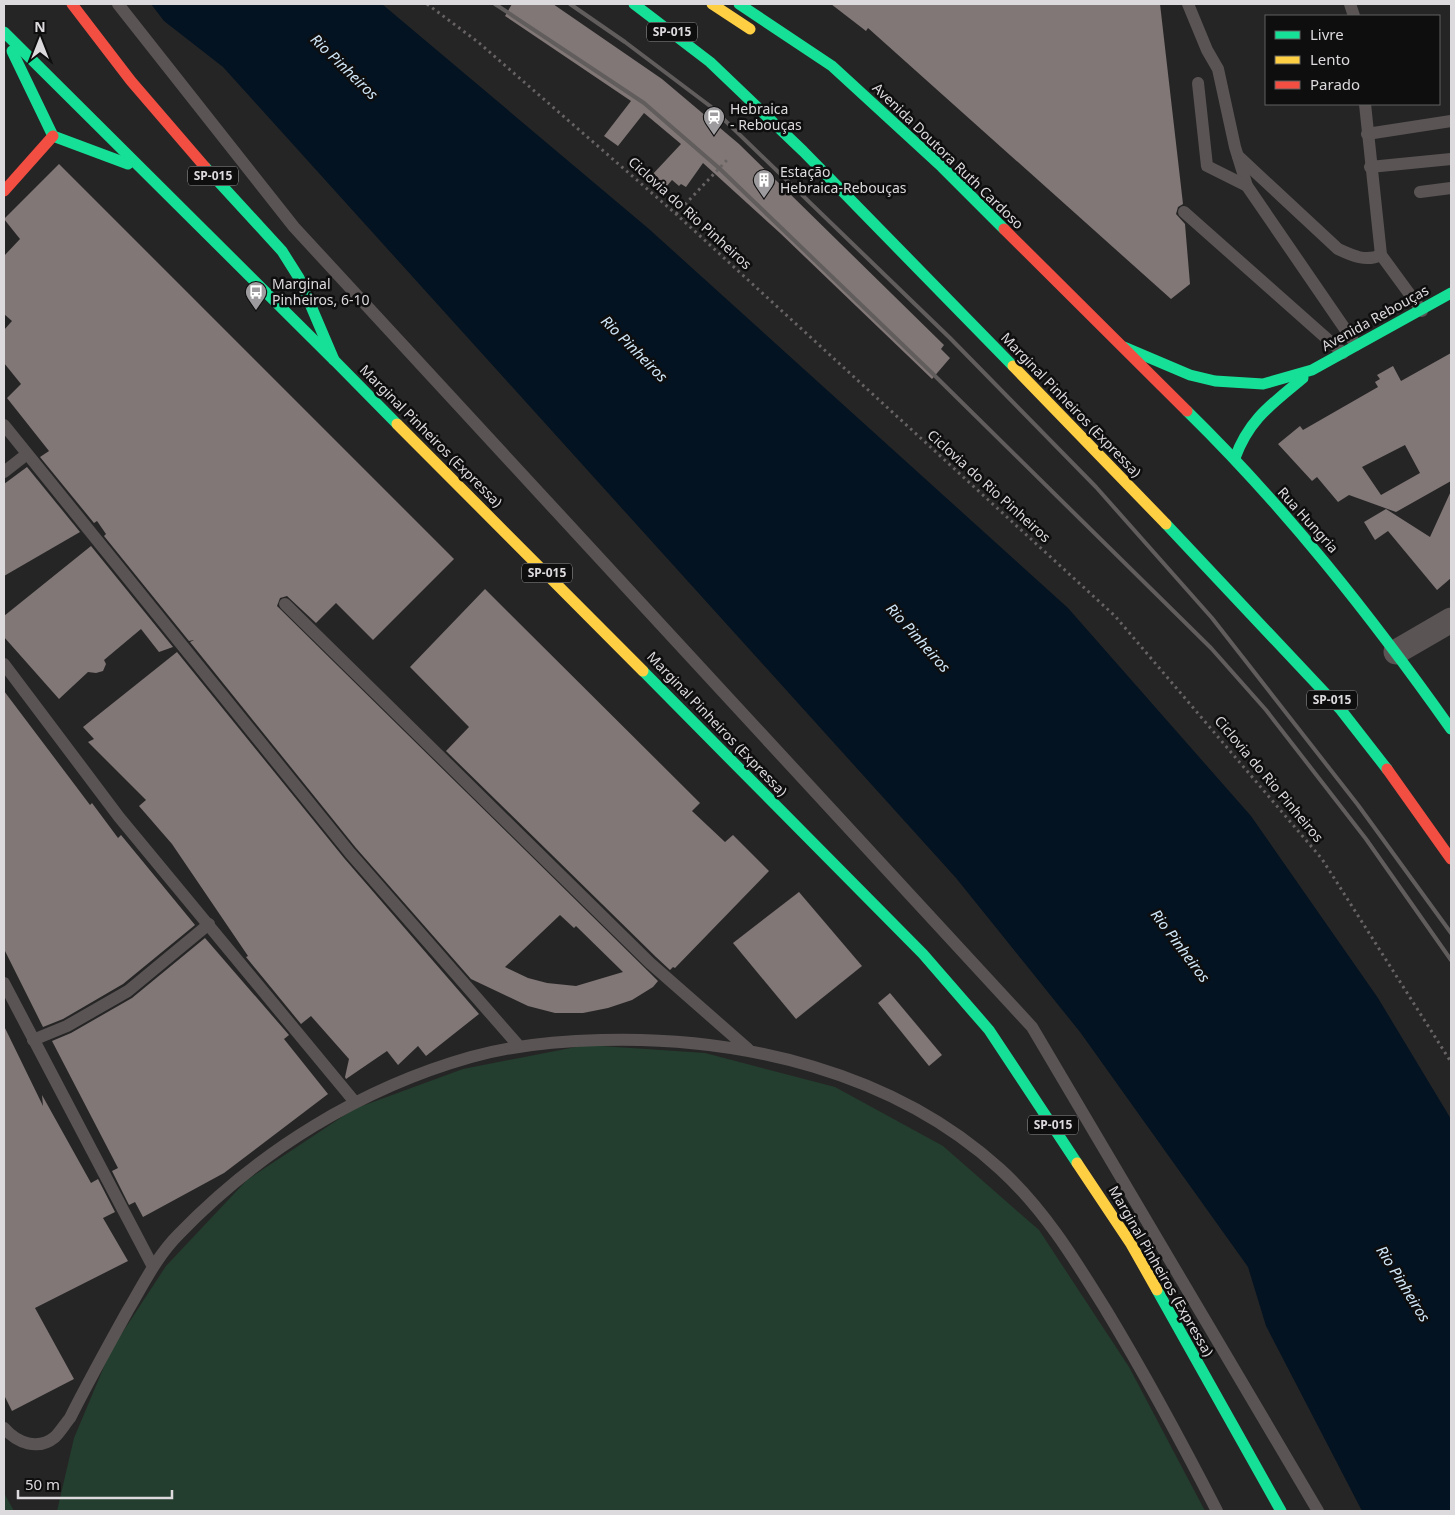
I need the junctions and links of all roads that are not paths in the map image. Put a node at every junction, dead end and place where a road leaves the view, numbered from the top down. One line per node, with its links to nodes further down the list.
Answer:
1 (72, 4): 31 (main road, Marginal Pinheiros (Expressa) / SP-015)
2 (118, 4): 53 (lane)
3 (634, 4): 42 (main road, Marginal Pinheiros (Expressa) / SP-015)
4 (712, 4): 7 (main road)
5 (739, 4): 17 (main road, Avenida Doutora Ruth Cardoso)
6 (1188, 4): 15 (lane)
7 (756, 33)
8 (6, 35): 14 (main road); 19 (main road)
9 (1198, 83): 20 (lane)
10 (1365, 105): 13 (lane)
11 (1451, 121): 13 (lane)
12 (885, 130): 17 (main road)
13 (1367, 134): 18 (lane)
14 (53, 136): 19 (main road); 22 (main road)
15 (1237, 155): 20 (lane); 25 (lane)
16 (1451, 160): 18 (lane)
17 (942, 167): 29 (main road, Avenida Doutora Ruth Cardoso)
18 (1370, 167): 25 (lane)
19 (140, 168): 31 (main road)
20 (1247, 186): 28 (lane)
21 (1451, 188): 23 (lane)
22 (4, 191)
23 (1420, 192)
24 (1184, 212): 30 (lane)
25 (1381, 254): 27 (lane)
26 (1451, 293): 27 (main road, Avenida Rebouças)
27 (1422, 311): 28 (main road, Avenida Rebouças)
28 (1356, 346): 30 (main road, Avenida Rebouças)
29 (1124, 347): 32 (main road, Avenida Rebouças); 35 (main road, Rua Hungria)
30 (1343, 353): 32 (main road, Avenida Rebouças)
31 (334, 360): 52 (main road, Marginal Pinheiros (Expressa) / SP-015)
32 (1312, 370): 35 (main road, Avenida Rebouças)
33 (4, 425): 34 (lane)
34 (27, 454): 36 (lane); 46 (lane)
35 (1235, 458): 39 (main road, Rua Hungria)
36 (4, 472)
37 (285, 604): 47 (lane)
38 (1451, 620): 39 (street)
39 (1396, 652): 41 (main road, Rua Hungria)
40 (4, 664): 43 (lane)
41 (1451, 729)
42 (1451, 859)
43 (210, 924): 45 (lane); 48 (lane)
44 (4, 983): 45 (lane)
45 (33, 1040): 49 (lane)
46 (518, 1045): 47 (lane); 48 (lane)
47 (748, 1050): 51 (lane)
48 (354, 1102): 49 (lane)
49 (152, 1265): 50 (lane)
50 (4, 1428)
51 (1218, 1511)
52 (1281, 1511)
53 (1318, 1511)

